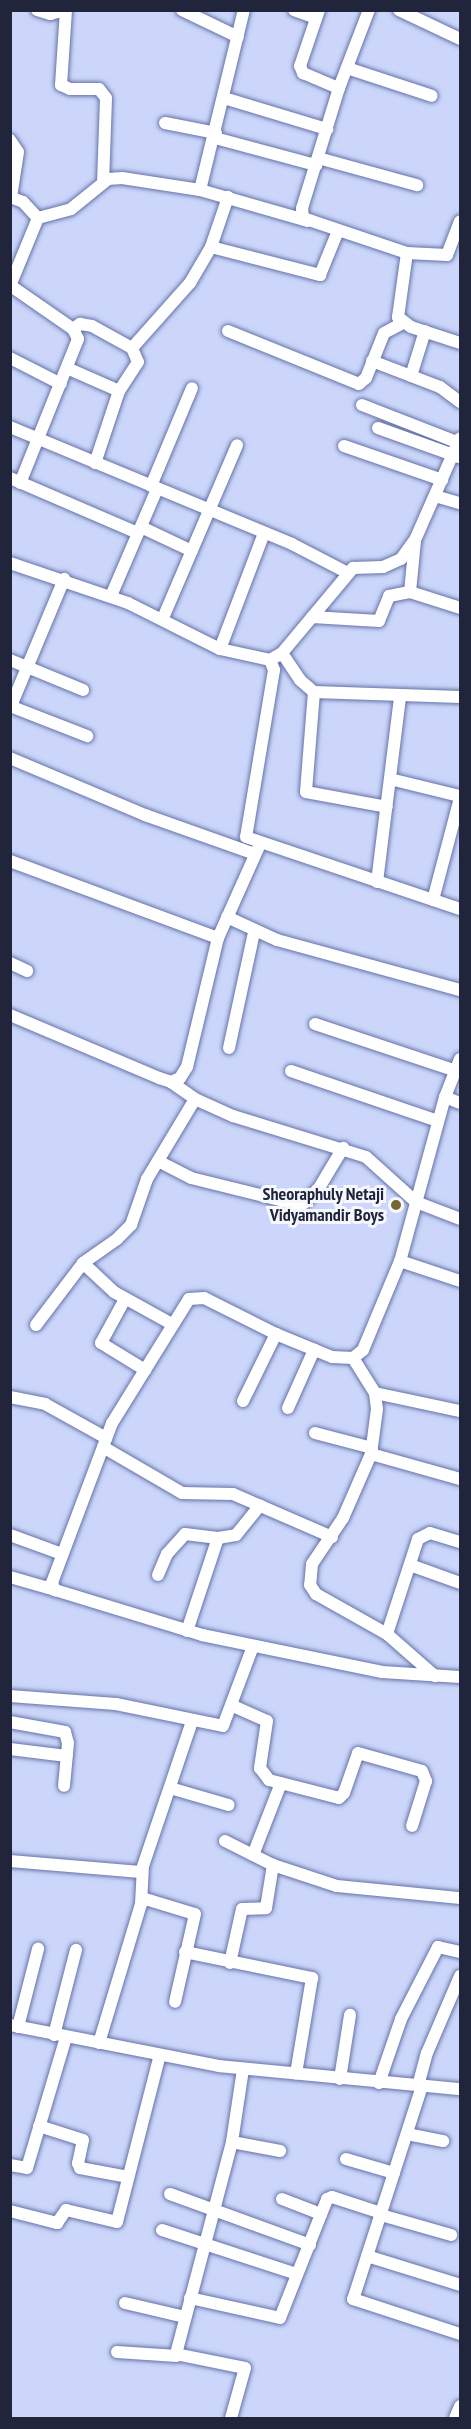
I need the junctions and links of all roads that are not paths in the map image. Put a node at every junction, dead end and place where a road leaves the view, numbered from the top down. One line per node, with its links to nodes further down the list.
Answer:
1 (37, 10): 2 (street)
2 (65, 10): 20 (street)
3 (182, 10): 9 (street)
4 (244, 10): 9 (street)
5 (294, 10): 8 (street)
6 (369, 10): 11 (street)
7 (403, 11): 10 (street)
8 (317, 14): 12 (street)
9 (238, 37): 14 (street)
10 (460, 39)
11 (347, 68): 12 (street); 13 (street)
12 (339, 88): 16 (street)
13 (432, 96)
14 (224, 98): 16 (street); 17 (street)
15 (165, 123): 17 (street)
16 (327, 129): 19 (street)
17 (216, 135): 19 (street); 22 (street)
18 (10, 140): 23 (street)
19 (317, 162): 21 (street); 26 (street)
20 (103, 182): 22 (street); 25 (street)
21 (417, 185)
22 (200, 190): 24 (street)
23 (11, 197): 25 (street)
24 (228, 197): 26 (street); 30 (street)
25 (38, 218): 32 (street)
26 (308, 221): 28 (street)
27 (460, 221): 29 (street)
28 (338, 231): 30 (street); 31 (street)
29 (458, 241): 31 (street)
30 (211, 248): 38 (street)
31 (407, 254): 33 (street)
32 (10, 286): 34 (street)
33 (403, 323): 36 (street); 40 (street)
34 (73, 329): 38 (street); 41 (street)
35 (228, 331): 40 (street)
36 (424, 331): 37 (street); 42 (street)
37 (460, 343)
38 (132, 348): 45 (street)
39 (10, 358): 43 (street)
40 (372, 361): 42 (street)
41 (67, 368): 43 (street); 45 (street)
42 (411, 376): 46 (street)
43 (61, 384): 50 (street)
44 (192, 388): 58 (street)
45 (119, 391): 55 (street)
46 (460, 402)
47 (362, 405): 51 (street)
48 (10, 428): 50 (street)
49 (378, 428): 54 (street)
50 (38, 439): 55 (street); 57 (street)
51 (460, 441): 54 (street)
52 (237, 445): 61 (street)
53 (344, 446): 56 (street)
54 (457, 457): 56 (street)
55 (95, 463): 58 (street)
56 (442, 480): 59 (street)
57 (15, 481): 62 (street)
58 (154, 487): 61 (street); 62 (street)
59 (435, 496): 60 (street); 64 (street)
60 (460, 503)
61 (209, 510): 63 (street); 65 (street)
62 (139, 530): 65 (street); 70 (street)
63 (264, 533): 67 (street); 74 (street)
64 (415, 540): 67 (street); 69 (street)
65 (192, 551): 73 (street)
66 (10, 563): 68 (street)
67 (348, 573): 72 (street)
68 (64, 579): 70 (street); 78 (street)
69 (410, 592): 71 (street); 72 (street)
70 (111, 596): 73 (street)
71 (460, 608)
72 (312, 617): 75 (street)
73 (163, 618): 74 (street)
74 (220, 649): 77 (street)
75 (282, 653): 77 (street); 80 (street)
76 (10, 660): 78 (street)
77 (270, 660): 90 (street)
78 (28, 667): 79 (street); 83 (street)
79 (83, 690)
80 (314, 692): 81 (street); 88 (street)
81 (400, 698): 82 (street); 86 (street)
82 (460, 698)
83 (11, 706): 84 (street)
84 (87, 736)
85 (10, 758): 90 (street)
86 (390, 779): 87 (street); 88 (street)
87 (460, 797): 89 (street)
88 (387, 807): 92 (street)
89 (455, 840): 93 (street)
90 (257, 849): 92 (street); 95 (street)
91 (10, 861): 97 (street)
92 (377, 882): 93 (street)
93 (433, 900): 94 (street)
94 (460, 909)
95 (227, 917): 96 (street); 97 (street)
96 (254, 932): 100 (street); 103 (street)
97 (218, 939): 107 (street)
98 (10, 963): 99 (street)
99 (27, 971)
100 (460, 990)
101 (10, 1015): 107 (street)
102 (315, 1024): 105 (street)
103 (229, 1048)
104 (460, 1059): 105 (street)
105 (453, 1070): 108 (street)
106 (291, 1071): 111 (street)
107 (171, 1082): 109 (street)
108 (445, 1097): 110 (street); 111 (street)
109 (195, 1099): 112 (street); 113 (street)
110 (460, 1103)
111 (438, 1121): 114 (street)
112 (343, 1148): 113 (street); 114 (street)
113 (158, 1161): 117 (street)
114 (416, 1202): 115 (street); 116 (street)
115 (460, 1219)
116 (400, 1261): 118 (street); 124 (street)
117 (83, 1263): 119 (street); 121 (street)
118 (460, 1281)
119 (125, 1299): 120 (street); 125 (street)
120 (172, 1324): 122 (street); 125 (street)
121 (36, 1325)
122 (276, 1334): 123 (street); 128 (street)
123 (314, 1350): 124 (street); 129 (street)
124 (353, 1358): 126 (street)
125 (145, 1370): 132 (street)
126 (375, 1393): 130 (street); 133 (street)
127 (11, 1398): 132 (street)
128 (243, 1401)
129 (288, 1408)
130 (460, 1411)
131 (315, 1433): 133 (street)
132 (105, 1442): 135 (street); 140 (street)
133 (371, 1451): 134 (street); 137 (street)
134 (460, 1479)
135 (260, 1505): 137 (street); 138 (street)
136 (10, 1535): 140 (street)
137 (332, 1537): 147 (street)
138 (218, 1538): 142 (street); 146 (street)
139 (460, 1542): 141 (street)
140 (62, 1554): 145 (street)
141 (410, 1565): 144 (street); 147 (street)
142 (158, 1575)
143 (10, 1577): 145 (street)
144 (460, 1583)
145 (55, 1590): 146 (street)
146 (187, 1631): 148 (street)
147 (387, 1634): 149 (street)
148 (253, 1646): 149 (street); 152 (street)
149 (435, 1676): 150 (street)
150 (460, 1677)
151 (10, 1696): 153 (street)
152 (233, 1706): 153 (street); 157 (street)
153 (192, 1721): 159 (street)
154 (10, 1722): 156 (street)
155 (10, 1749): 156 (street)
156 (67, 1756): 158 (street)
157 (281, 1783): 161 (street); 163 (street)
158 (64, 1786)
159 (170, 1788): 160 (street); 166 (street)
160 (229, 1805)
161 (412, 1826)
162 (225, 1841): 163 (street)
163 (253, 1855): 165 (street)
164 (10, 1861): 166 (street)
165 (273, 1864): 168 (street); 173 (street)
166 (142, 1870): 167 (street)
167 (142, 1898): 171 (street); 179 (street)
168 (460, 1898)
169 (38, 1949): 177 (street)
170 (76, 1950): 178 (street)
171 (185, 1952): 173 (street); 175 (street)
172 (460, 1952): 184 (street)
173 (230, 1963): 182 (street)
174 (460, 1976): 185 (street)
175 (175, 2002)
176 (350, 2015): 183 (street)
177 (13, 2028): 178 (street)
178 (60, 2036): 179 (street); 187 (street)
179 (99, 2043): 180 (street)
180 (160, 2055): 181 (street); 195 (street)
181 (243, 2069): 182 (street); 190 (street)
182 (296, 2074): 183 (street)
183 (340, 2079): 184 (street)
184 (379, 2083): 185 (street)
185 (420, 2086): 186 (street); 188 (street)
186 (460, 2089)
187 (39, 2127): 193 (street); 195 (street)
188 (407, 2134): 189 (street); 194 (street)
189 (443, 2141)
190 (232, 2142): 191 (street); 199 (street)
191 (280, 2151)
192 (346, 2159): 194 (street)
193 (10, 2165)
194 (394, 2173): 201 (street)
195 (128, 2177): 198 (street)
196 (170, 2194): 199 (street)
197 (282, 2199): 200 (street)
198 (10, 2211)
199 (215, 2211): 204 (street); 205 (street)
200 (321, 2214): 201 (street); 205 (street)
201 (381, 2214): 203 (street); 206 (street)
202 (162, 2230): 204 (street)
203 (452, 2235)
204 (206, 2242): 207 (street); 209 (street)
205 (310, 2245): 207 (street)
206 (367, 2256): 208 (street); 212 (street)
207 (297, 2274): 209 (street)
208 (460, 2285)
209 (190, 2298): 211 (street)
210 (125, 2303): 211 (street)
211 (186, 2317): 214 (street)
212 (460, 2334)
213 (117, 2352): 214 (street)
214 (177, 2356): 216 (street)
215 (460, 2406): 217 (street)
216 (231, 2418)
217 (455, 2418)

